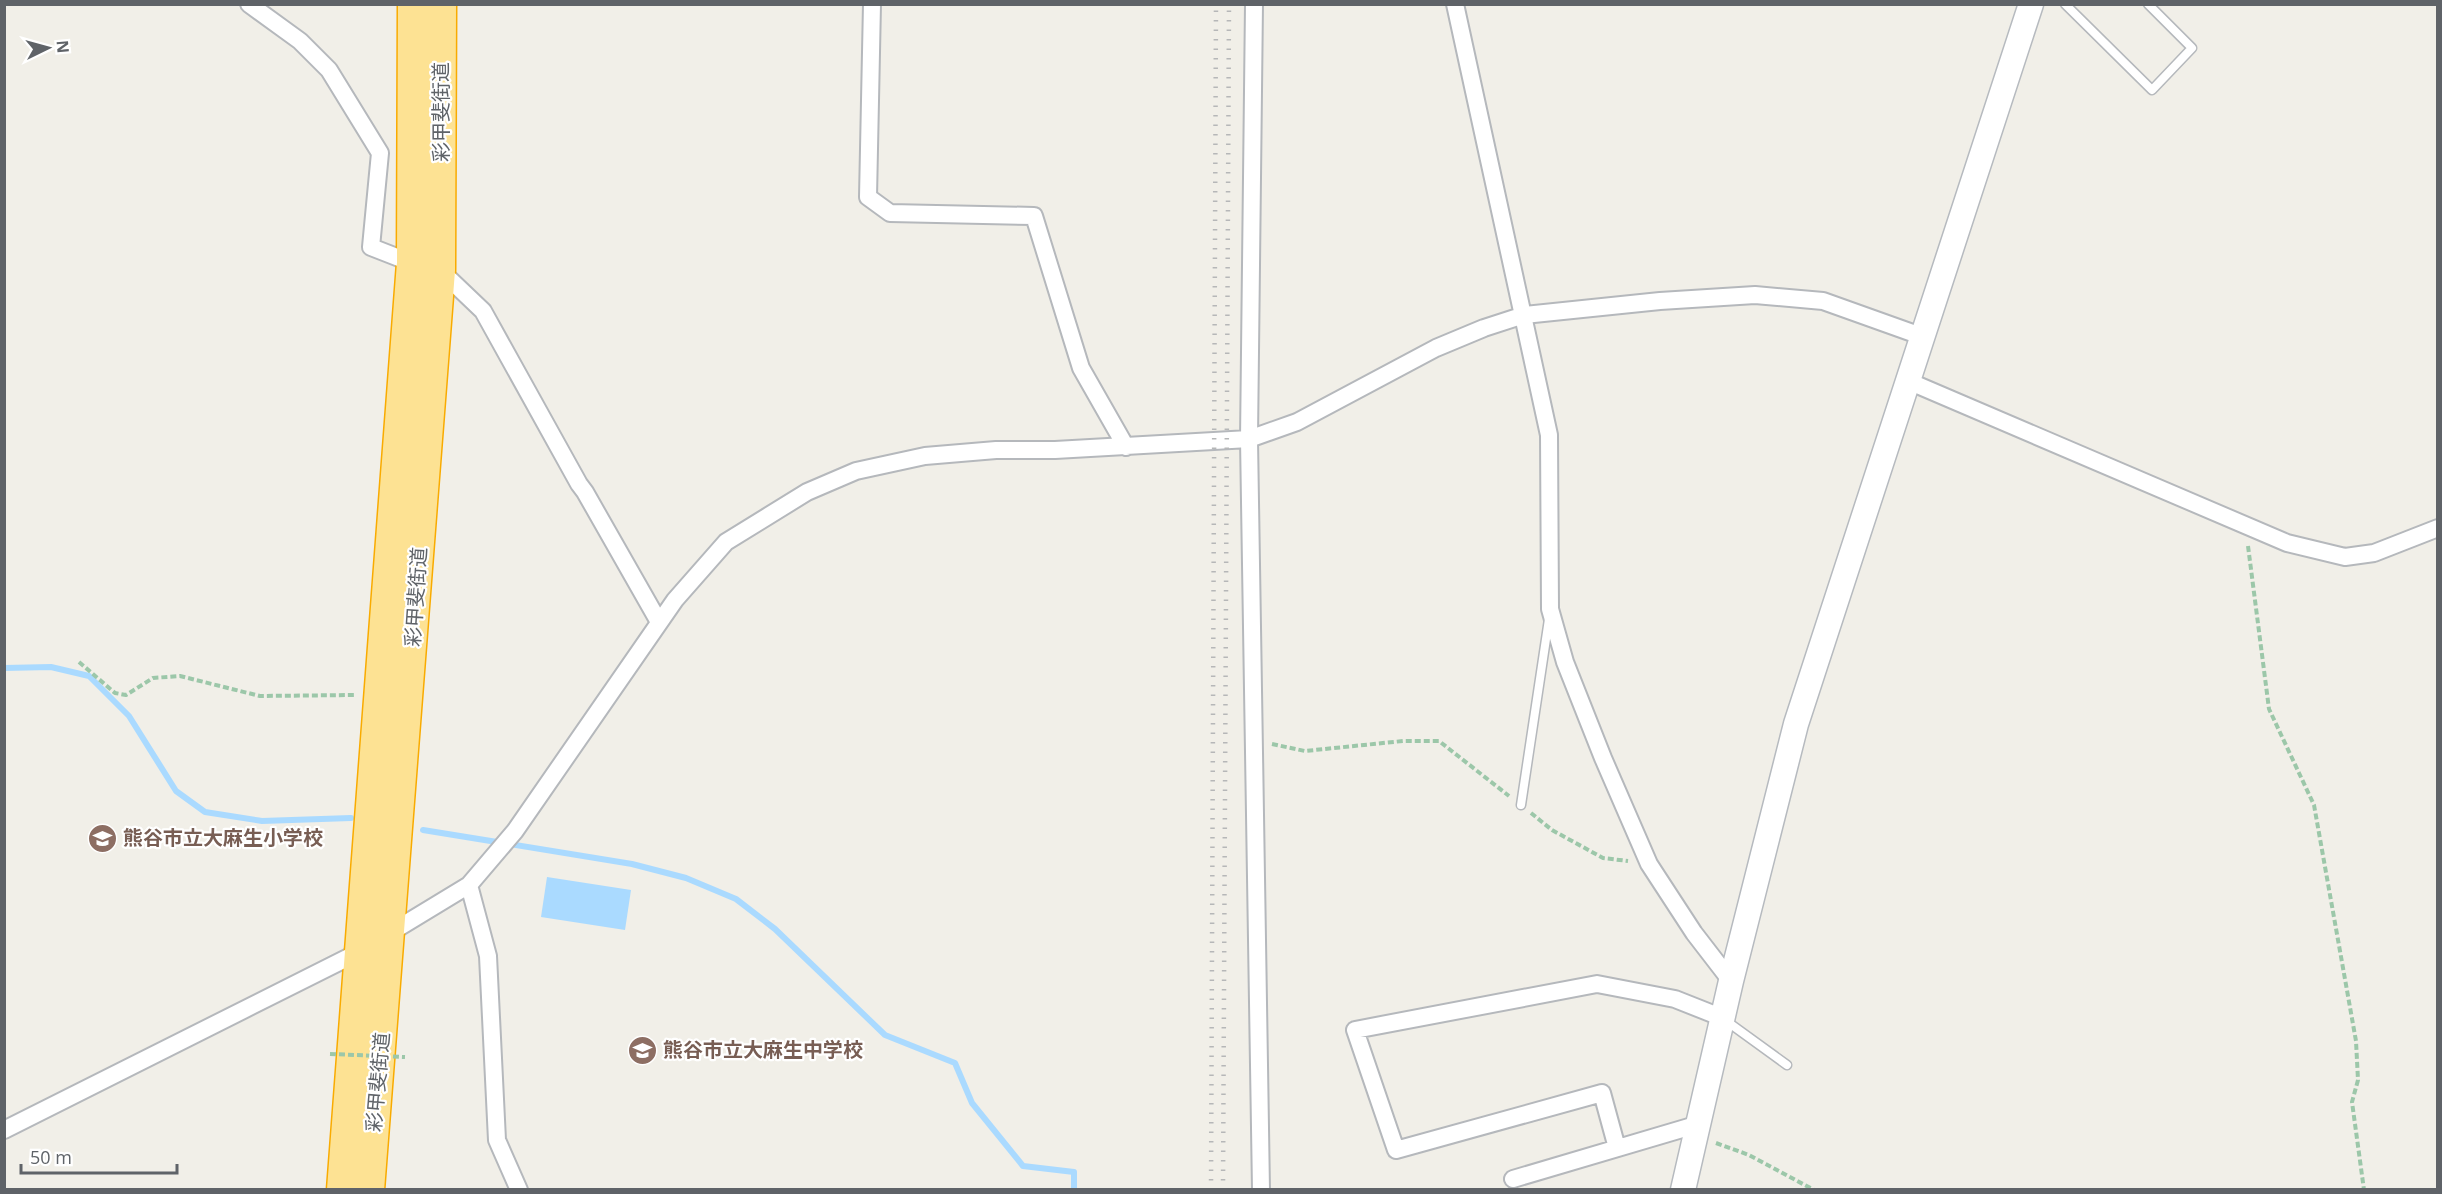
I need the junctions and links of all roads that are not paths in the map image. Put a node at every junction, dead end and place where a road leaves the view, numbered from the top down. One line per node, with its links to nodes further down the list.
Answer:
1 (249, 4): 10 (street)
2 (413, 4): 10 (highway, 彩甲斐街道)
3 (441, 4): 11 (highway, 彩甲斐街道)
4 (872, 4): 16 (street)
5 (1254, 4): 15 (street)
6 (1455, 4): 12 (street)
7 (2031, 4): 13 (street)
8 (2065, 4): 9 (lane)
9 (2148, 4)
10 (412, 263): 11 (street); 23 (highway, 彩甲斐街道)
11 (440, 270): 19 (street); 22 (highway, 彩甲斐街道)
12 (1524, 315): 13 (street); 15 (street); 18 (street)
13 (1922, 336): 14 (street)
14 (1908, 381): 17 (street); 24 (street)
15 (1249, 439): 16 (street); 34 (street)
16 (1125, 447): 19 (street)
17 (2438, 528)
18 (1550, 609): 20 (lane); 24 (street)
19 (659, 622): 21 (street)
20 (1521, 805)
21 (469, 885): 22 (street); 33 (street)
22 (391, 933): 23 (street); 32 (highway, 彩甲斐街道)
23 (361, 951): 27 (street); 31 (highway, 彩甲斐街道)
24 (1731, 981): 25 (street)
25 (1723, 1018): 26 (lane); 28 (street); 29 (street)
26 (1787, 1065)
27 (4, 1130)
28 (1697, 1130): 29 (street); 35 (street)
29 (1617, 1148): 30 (street)
30 (1513, 1179)
31 (342, 1190)
32 (369, 1190)
33 (519, 1190)
34 (1261, 1190)
35 (1683, 1190)

